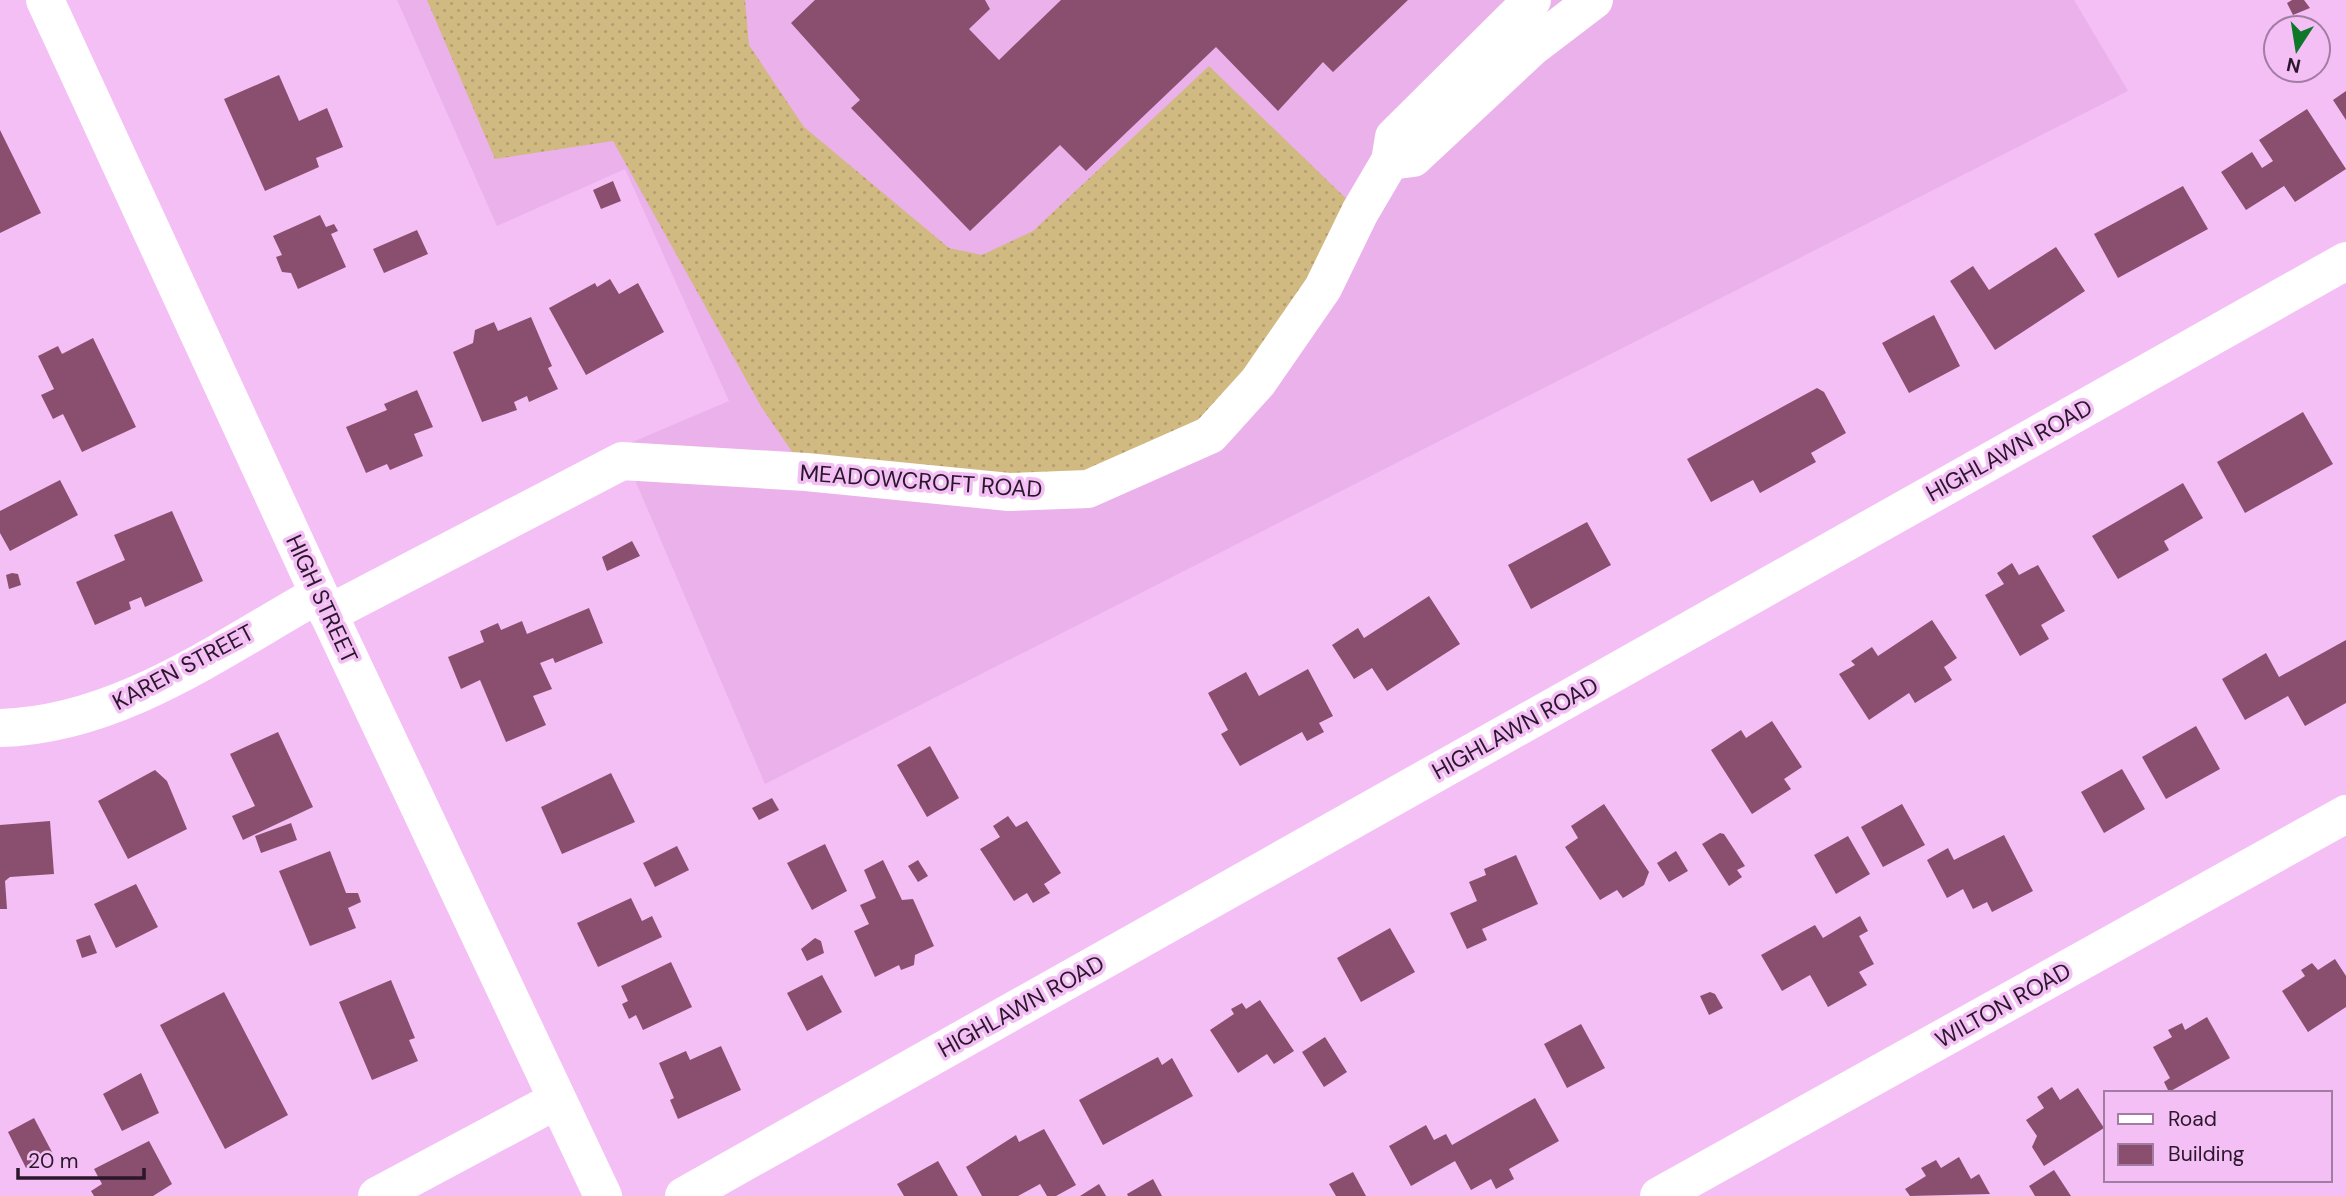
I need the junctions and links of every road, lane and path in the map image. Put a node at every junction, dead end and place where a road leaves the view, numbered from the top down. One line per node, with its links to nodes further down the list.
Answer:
1 (45, 0): 6 (street, HIGH STREET)
2 (1532, 0): 4 (street, MEADOWCROFT ROAD)
3 (1594, 0): 4 (street)
4 (1390, 162): 6 (street, MEADOWCROFT ROAD)
5 (2346, 261): 12 (street, HIGHLAWN ROAD)
6 (323, 604): 7 (street, KAREN STREET); 9 (street, HIGH STREET)
7 (0, 728)
8 (2346, 814): 13 (street, WILTON ROAD)
9 (557, 1100): 10 (street); 11 (street, HIGH STREET)
10 (377, 1196)
11 (603, 1196)
12 (684, 1196)
13 (1660, 1196)

